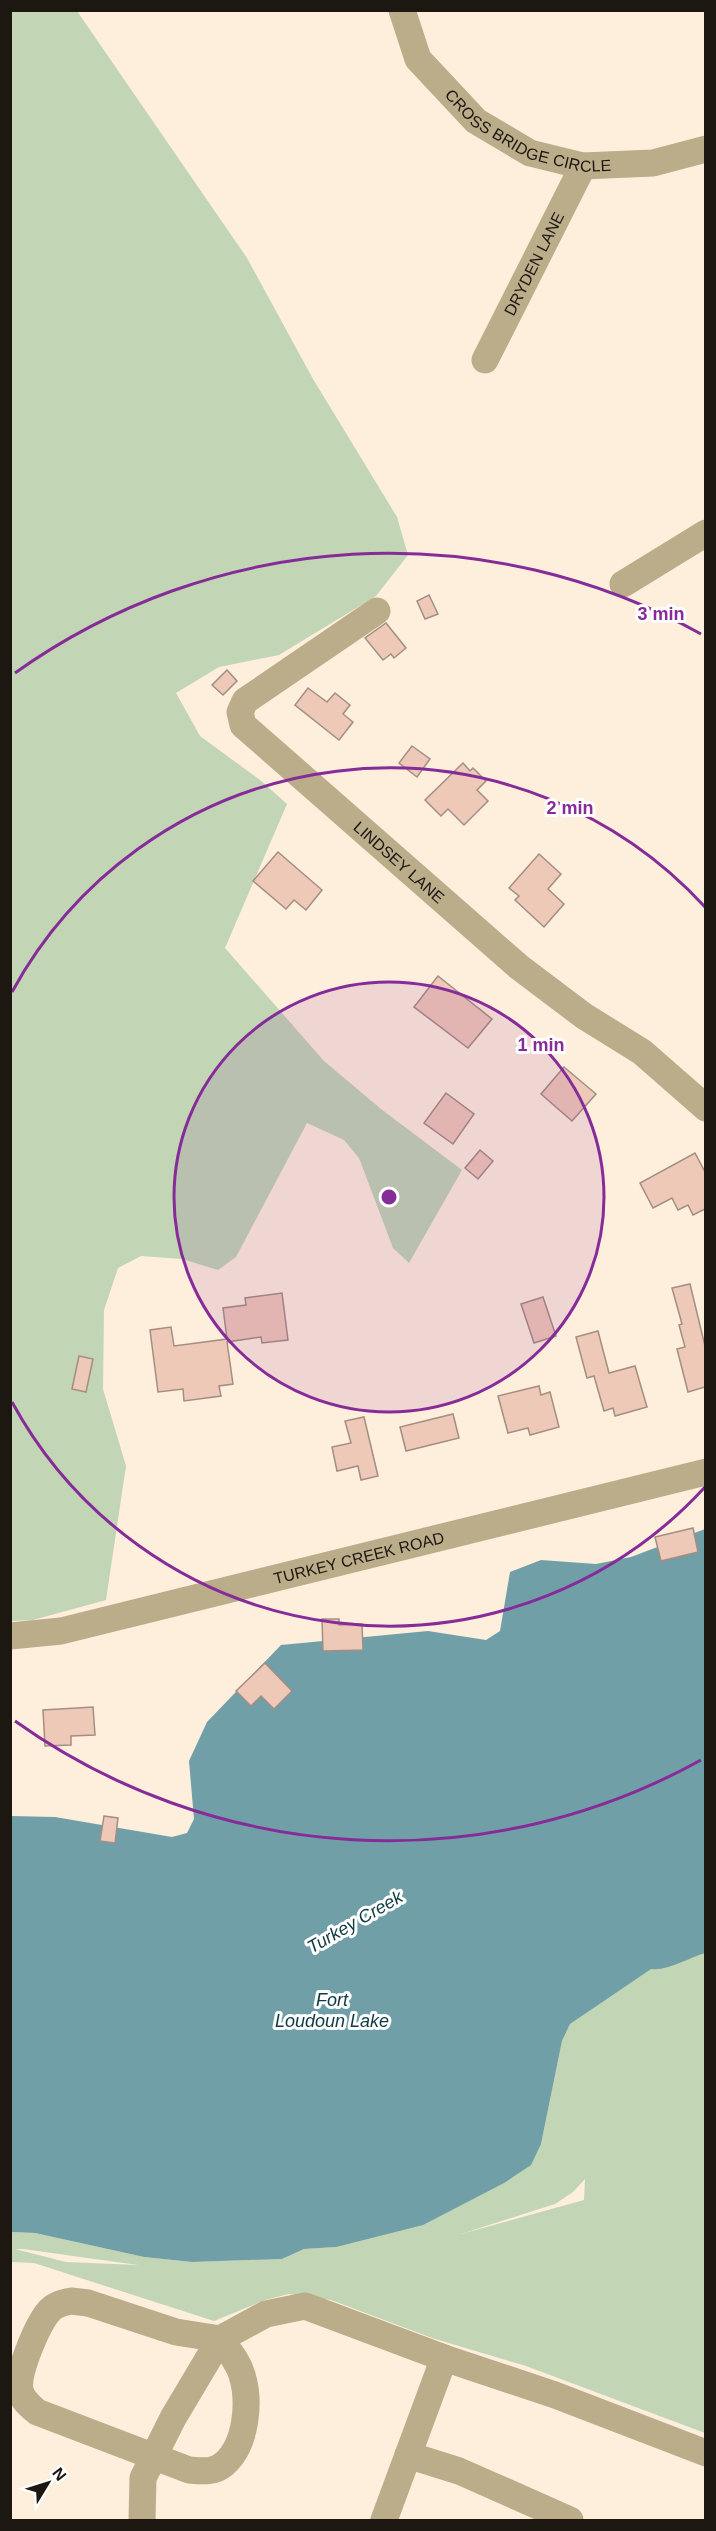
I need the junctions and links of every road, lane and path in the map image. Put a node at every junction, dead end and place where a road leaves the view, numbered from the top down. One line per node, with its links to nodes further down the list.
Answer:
1 (402, 10): 3 (street, CROSS BRIDGE CIRCLE)
2 (705, 149): 3 (street, CROSS BRIDGE CIRCLE)
3 (582, 166): 4 (street, DRYDEN LANE)
4 (485, 360)
5 (705, 533): 6 (street)
6 (623, 584)
7 (377, 611): 8 (street, LINDSEY LANE)
8 (705, 1108)
9 (705, 1472): 10 (street, TURKEY CREEK ROAD)
10 (10, 1636)
11 (220, 2339): 12 (street); 15 (street); 15 (street); 15 (street)
12 (444, 2358): 13 (street); 14 (street)
13 (705, 2453)
14 (408, 2455): 17 (street); 18 (street)
15 (154, 2457): 16 (street)
16 (142, 2520)
17 (384, 2520)
18 (570, 2520)

